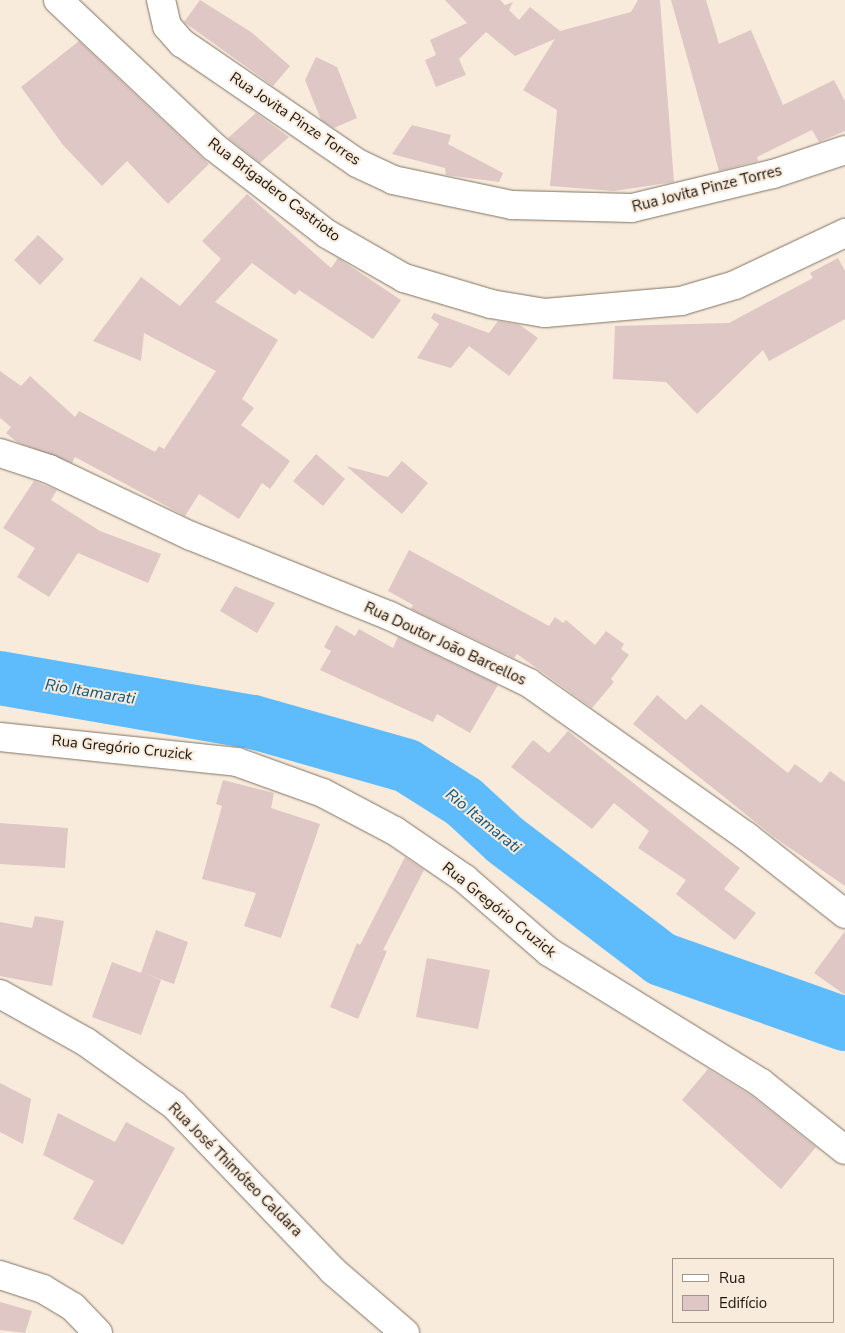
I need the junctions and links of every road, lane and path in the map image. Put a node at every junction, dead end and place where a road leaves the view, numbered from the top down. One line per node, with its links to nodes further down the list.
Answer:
1 (58, 0): 4 (street, Rua Brigadero Castrioto)
2 (161, 0): 3 (street, Rua Jovita Pinze Torres)
3 (845, 150)
4 (845, 233)
5 (0, 453): 7 (street, Rua Doutor João Barcellos)
6 (0, 737): 9 (street, Rua Gregório Cruzick)
7 (845, 914)
8 (0, 994): 12 (street, Rua José Thimóteo Caldara)
9 (845, 1150)
10 (0, 1275): 11 (street)
11 (98, 1333)
12 (403, 1333)

